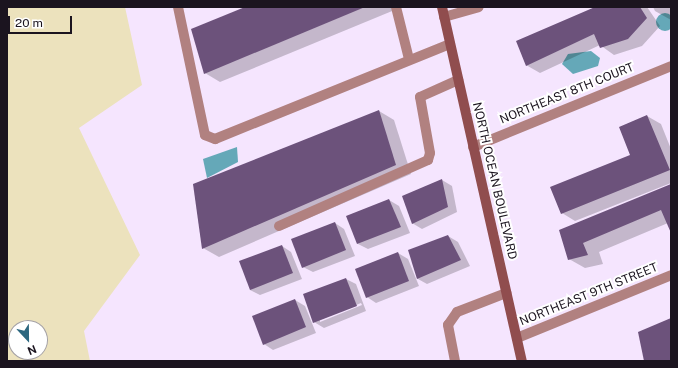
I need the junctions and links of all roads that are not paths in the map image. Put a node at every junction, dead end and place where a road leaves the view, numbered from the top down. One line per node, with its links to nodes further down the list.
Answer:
1 (178, 7): 6 (street)
2 (396, 7): 6 (street)
3 (479, 7): 4 (street)
4 (443, 12): 5 (main road, NORTH OCEAN BOULEVARD)
5 (450, 44): 6 (street); 8 (main road, NORTH OCEAN BOULEVARD)
6 (409, 59)
7 (671, 66): 9 (street, NORTHEAST 8TH COURT)
8 (458, 80): 9 (main road, NORTH OCEAN BOULEVARD); 10 (street)
9 (473, 147): 12 (main road, NORTH OCEAN BOULEVARD)
10 (279, 226)
11 (671, 275): 13 (street, NORTHEAST 9TH STREET)
12 (506, 293): 13 (main road, NORTH OCEAN BOULEVARD); 14 (street)
13 (517, 338): 15 (main road, NORTH OCEAN BOULEVARD)
14 (456, 361)
15 (522, 361)

